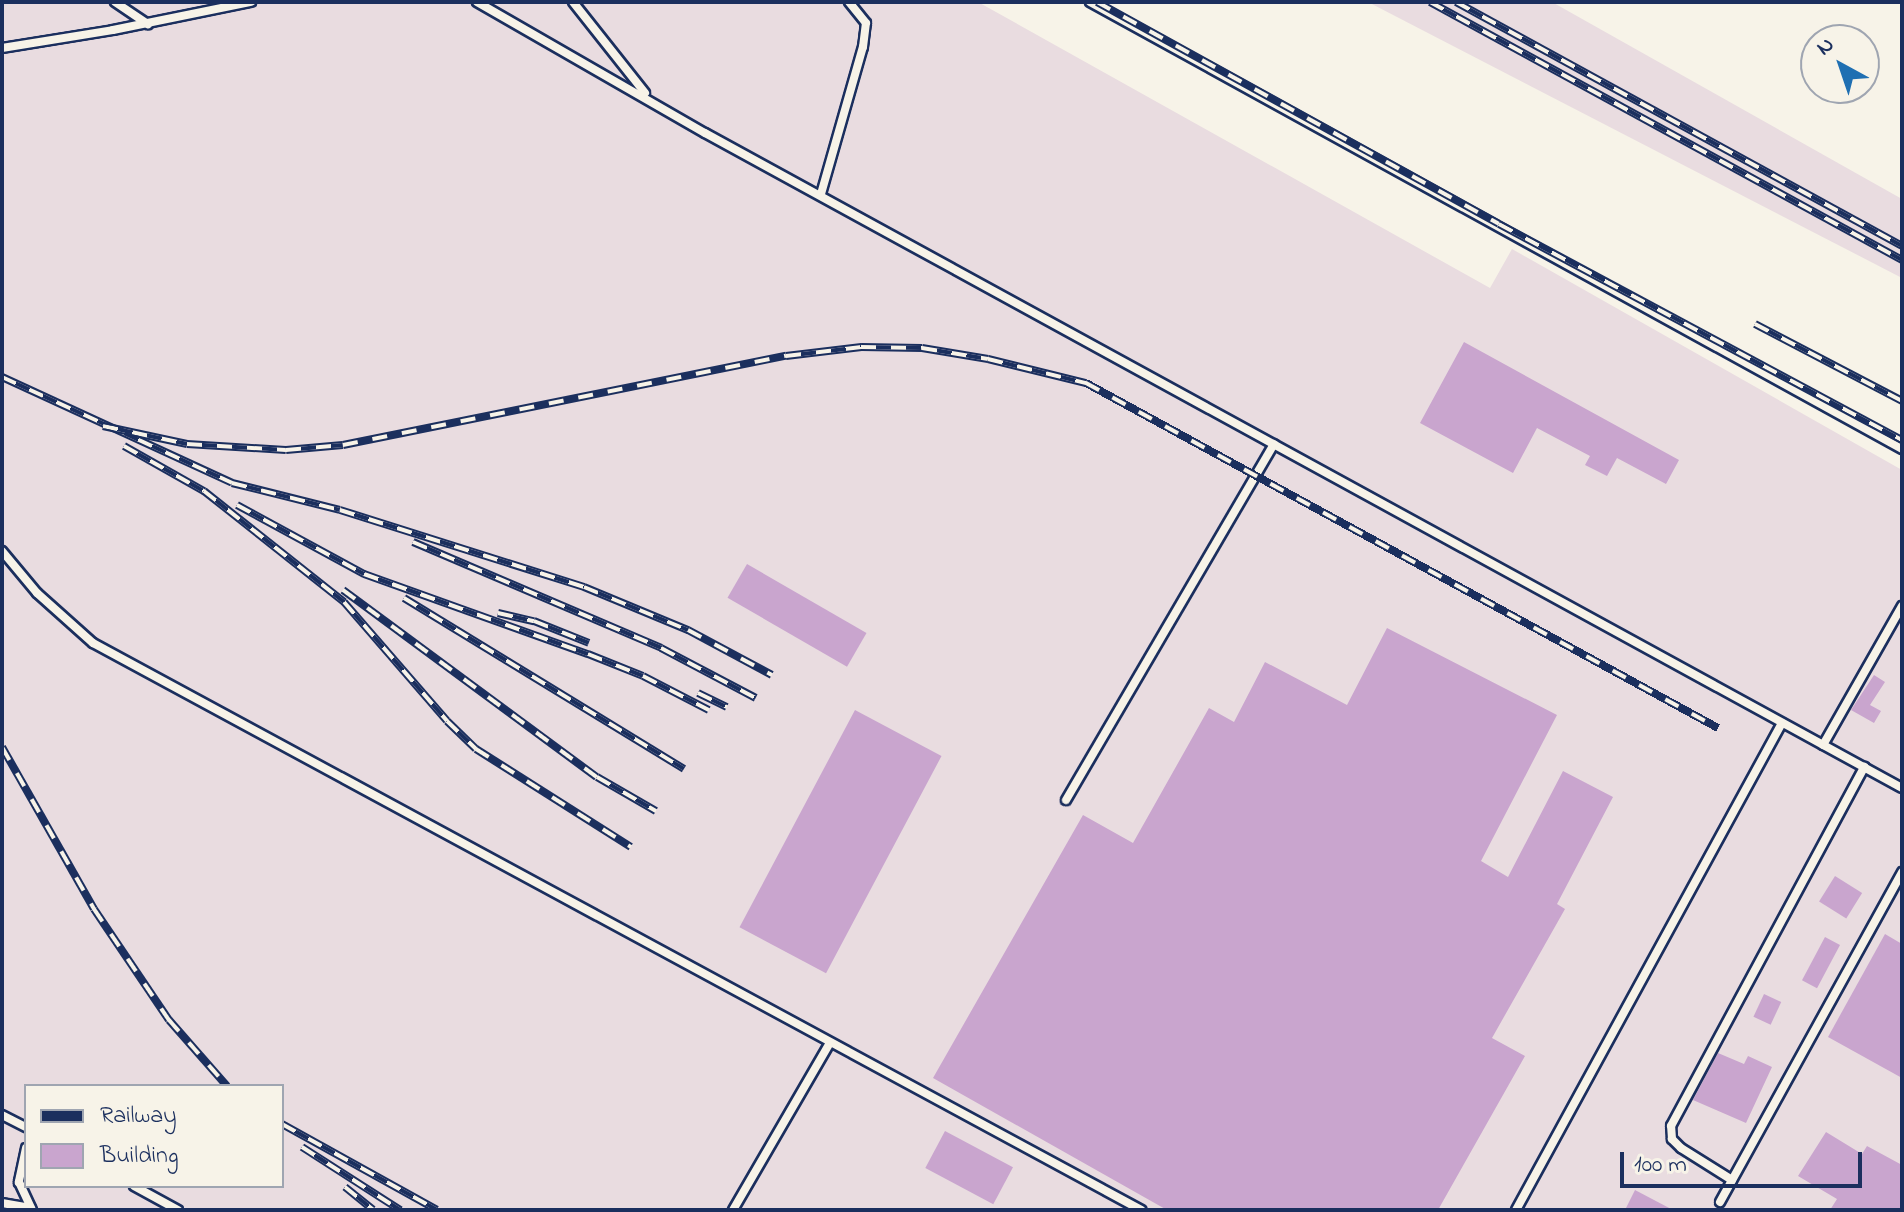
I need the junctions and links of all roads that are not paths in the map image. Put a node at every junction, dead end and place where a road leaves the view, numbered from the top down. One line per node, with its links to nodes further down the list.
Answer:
1 (115, 2): 7 (lane)
2 (251, 2): 7 (lane)
3 (477, 2): 9 (lane)
4 (573, 2): 9 (lane)
5 (849, 2): 10 (lane)
6 (1090, 2): 12 (lane)
7 (148, 24): 8 (lane)
8 (2, 48)
9 (650, 100): 10 (lane)
10 (821, 194): 11 (lane)
11 (1274, 444): 15 (lane); 19 (lane)
12 (1902, 449)
13 (2, 551): 21 (lane)
14 (1902, 606): 16 (lane)
15 (1782, 723): 16 (lane); 33 (lane)
16 (1823, 745): 17 (lane)
17 (1864, 767): 18 (lane); 25 (lane)
18 (1902, 788)
19 (1066, 800)
20 (1902, 872): 25 (lane)
21 (830, 1043): 31 (lane); 32 (lane)
22 (2, 1115): 23 (lane)
23 (24, 1126)
24 (24, 1158): 29 (lane)
25 (1732, 1180): 27 (lane)
26 (138, 1188): 30 (lane)
27 (1720, 1202)
28 (2, 1203): 29 (lane)
29 (32, 1209)
30 (178, 1210)
31 (733, 1210)
32 (1141, 1210)
33 (1516, 1210)

